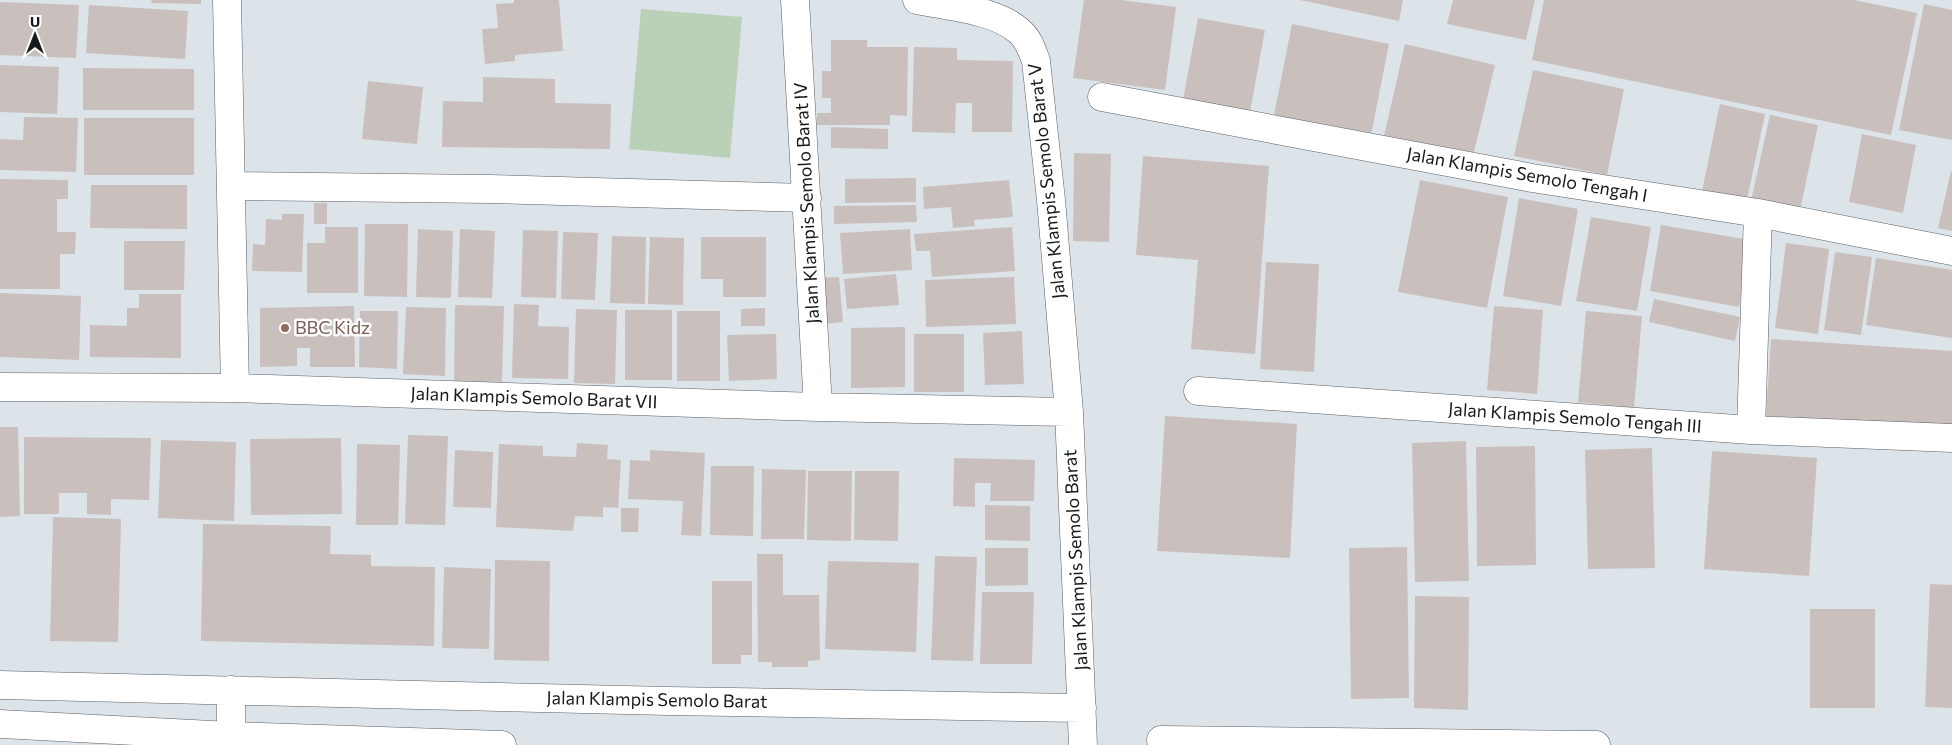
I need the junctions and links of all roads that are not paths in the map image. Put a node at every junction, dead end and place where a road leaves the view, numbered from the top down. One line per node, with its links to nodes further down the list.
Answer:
1 (227, 0): 5 (street)
2 (795, 0): 6 (street, Jalan Klampis Semolo Barat IV)
3 (917, 0): 13 (street, Jalan Klampis Semolo Barat V)
4 (1102, 97): 7 (street, Jalan Klampis Semolo Tengah I)
5 (231, 186): 6 (street); 10 (street)
6 (807, 198): 12 (street, Jalan Klampis Semolo Barat IV)
7 (1758, 213): 8 (street, Jalan Klampis Semolo Tengah I); 14 (street)
8 (1952, 251)
9 (0, 387): 10 (street, Jalan Klampis Semolo Barat VII)
10 (235, 388): 12 (street, Jalan Klampis Semolo Barat VII)
11 (1198, 391): 14 (street, Jalan Klampis Semolo Tengah III)
12 (818, 407): 13 (street, Jalan Klampis Semolo Barat VII)
13 (1069, 412): 18 (street, Jalan Klampis Semolo Barat)
14 (1751, 430): 15 (street, Jalan Klampis Semolo Tengah III)
15 (1952, 438)
16 (0, 685): 17 (street, Jalan Klampis Semolo Barat)
17 (231, 690): 18 (street, Jalan Klampis Semolo Barat); 21 (street)
18 (1082, 708): 24 (street, Jalan Klampis Semolo Barat)
19 (0, 724): 21 (street)
20 (1161, 740): 22 (street)
21 (231, 741): 23 (street)
22 (1434, 744): 25 (street)
23 (502, 745)
24 (1083, 745)
25 (1596, 745)

